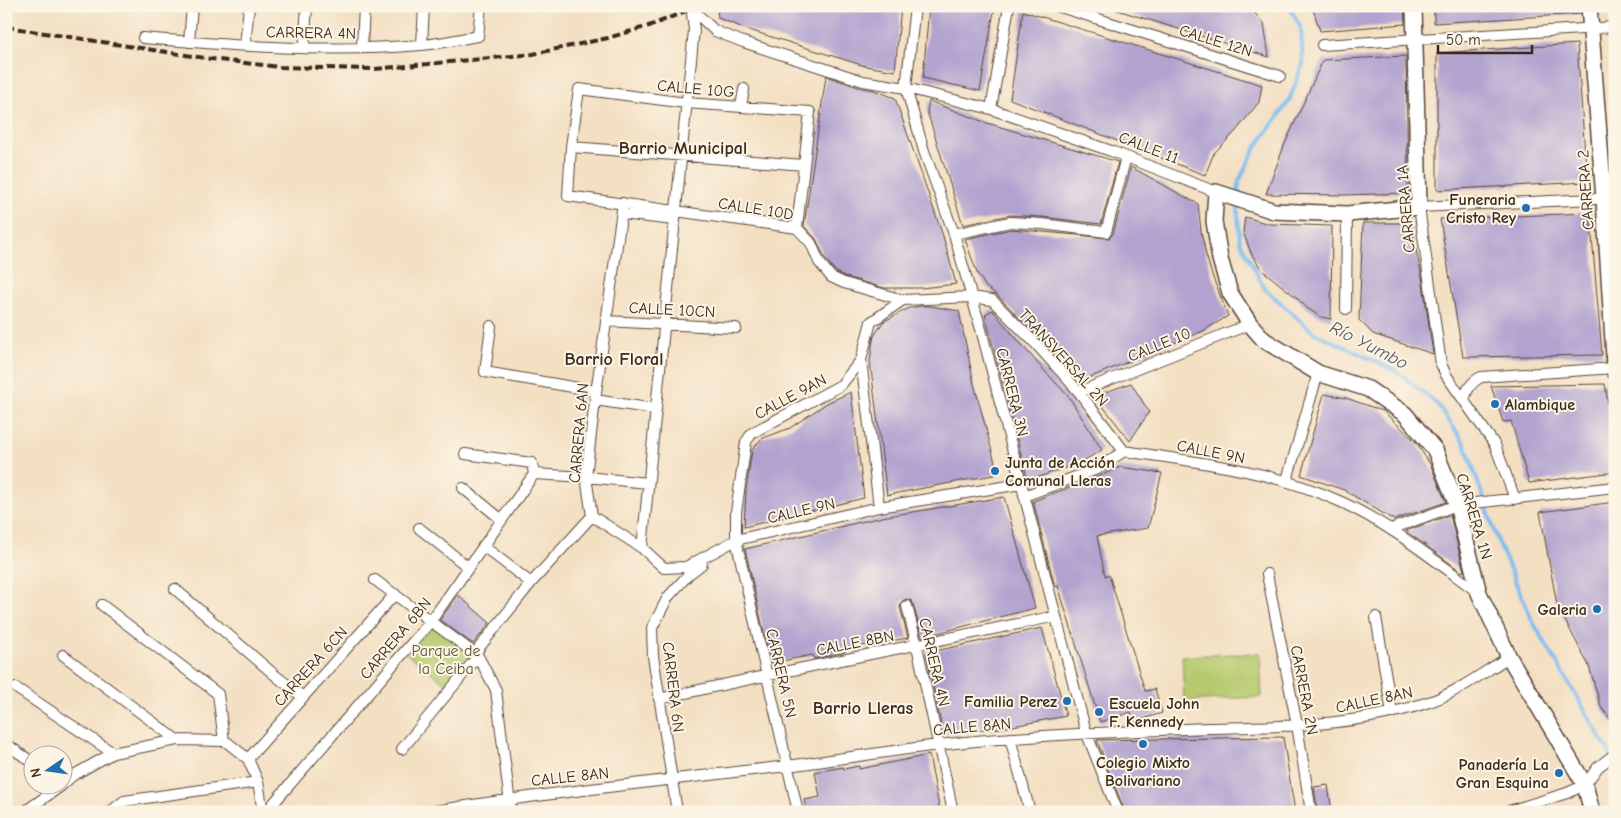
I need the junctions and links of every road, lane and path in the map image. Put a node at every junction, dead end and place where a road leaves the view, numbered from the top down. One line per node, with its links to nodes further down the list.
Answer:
1 (192, 6): 17 (street)
2 (249, 6): 20 (street)
3 (307, 6): 21 (street)
4 (364, 6): 22 (street)
5 (424, 6): 18 (street)
6 (480, 6): 18 (street, CARRERA 4N)
7 (915, 6): 24 (street, CARRERA 3N)
8 (1009, 6): 28 (street)
9 (1056, 6): 23 (street, CALLE 12N)
10 (1414, 6): 16 (street, CARRERA 1A)
11 (1589, 6): 14 (street, CARRERA 2)
12 (692, 8): 24 (street, CALLE 11); 26 (street)
13 (1615, 27): 14 (street)
14 (1591, 29): 16 (street); 34 (street, CARRERA 2)
15 (143, 38): 17 (street, CARRERA 4N)
16 (1415, 38): 19 (street); 35 (street, CARRERA 1A)
17 (189, 42): 20 (street, CARRERA 4N)
18 (422, 45): 22 (street, CARRERA 4N)
19 (1322, 45)
20 (245, 46): 21 (street, CARRERA 4N)
21 (304, 48): 22 (street, CARRERA 4N)
22 (362, 48)
23 (1280, 76)
24 (906, 88): 28 (street, CALLE 11); 40 (street, CARRERA 3N)
25 (744, 89): 27 (street)
26 (686, 103): 27 (street, CALLE 10G); 29 (street, CALLE 10G); 30 (street)
27 (742, 107): 32 (street, CALLE 10G)
28 (991, 109): 31 (street, CALLE 11)
29 (572, 147): 30 (street); 36 (street, CALLE 10D)
30 (681, 155): 32 (street); 38 (street)
31 (1126, 157): 33 (street, CALLE 11); 40 (street)
32 (804, 165): 39 (street)
33 (1218, 193): 37 (street, CALLE 11); 46 (street, CARRERA 1N)
34 (1609, 198): 35 (street, CALLE 11); 50 (street, CARRERA 2)
35 (1419, 207): 37 (street, CALLE 11); 54 (street, CARRERA 1A)
36 (623, 208): 38 (street, CALLE 10D); 44 (street, CARRERA 6AN)
37 (1347, 214): 43 (street)
38 (675, 215): 39 (street, CALLE 10D); 45 (street)
39 (797, 228): 42 (street, CALLE 10D)
40 (954, 234): 41 (street, CARRERA 3N)
41 (972, 297): 42 (street, CALLE 10D); 52 (street, TRANSVERSAL 2N); 62 (street, CARRERA 3N)
42 (903, 300): 49 (street, CALLE 9AN)
43 (1346, 308)
44 (606, 321): 45 (street, CALLE 10CN); 53 (street, CARRERA 6AN)
45 (664, 323): 48 (street, CALLE 10CN); 55 (street)
46 (1250, 324): 51 (street, CARRERA 1N); 52 (street, CALLE 10)
47 (491, 326): 53 (street)
48 (736, 328)
49 (861, 360): 68 (street); 73 (street, CALLE 9AN)
50 (1615, 369): 54 (street)
51 (1318, 373): 60 (street); 67 (street, CARRERA 1N)
52 (1079, 392): 56 (street, TRANSVERSAL 2N)
53 (595, 396): 55 (street); 59 (street, CARRERA 6AN)
54 (1464, 401): 66 (street, CARRERA 1A)
55 (655, 408): 61 (street)
56 (1124, 451): 60 (street, CALLE 9N); 65 (street)
57 (465, 454): 58 (street)
58 (534, 474): 59 (street); 70 (street, CARRERA 6BN)
59 (586, 477): 61 (street); 69 (street, CARRERA 6AN)
60 (1287, 480): 72 (street, CALLE 9N)
61 (648, 483): 75 (street)
62 (1021, 484): 65 (street, CARRERA 3N); 68 (street, CALLE 9N)
63 (1615, 487): 66 (street)
64 (463, 488): 70 (street)
65 (1024, 496): 85 (street, CARRERA 3N)
66 (1515, 499): 67 (street)
67 (1463, 504): 72 (street); 81 (street, CARRERA 1N)
68 (880, 507): 73 (street, CALLE 9N)
69 (592, 516): 75 (street); 79 (street)
70 (502, 520): 74 (street, CARRERA 6BN)
71 (418, 528): 76 (street)
72 (1391, 529): 81 (street, CALLE 9N)
73 (736, 540): 75 (street); 92 (street, CARRERA 5N); 95 (street, CARRERA 6N)
74 (484, 546): 76 (street, CARRERA 6BN); 79 (street)
75 (642, 548)
76 (468, 567): 87 (street, CARRERA 6BN)
77 (1267, 574): 97 (street, CARRERA 2N)
78 (375, 580): 82 (street)
79 (531, 583): 89 (street)
80 (175, 589): 94 (street)
81 (1479, 593): 91 (street, CARRERA 1N)
82 (395, 594): 87 (street); 94 (street, CARRERA 6CN)
83 (102, 605): 101 (street)
84 (907, 606): 88 (street, CARRERA 4N)
85 (1056, 616): 88 (street, CALLE 8BN); 98 (street, CARRERA 3N)
86 (1376, 616): 96 (street)
87 (431, 621): 89 (street); 118 (street, CARRERA 6BN)
88 (917, 646): 92 (street, CALLE 8BN); 103 (street, CARRERA 4N)
89 (476, 654): 104 (street); 115 (street)
90 (63, 655): 100 (street)
91 (1509, 657): 96 (street, CALLE 8AN); 113 (street, CARRERA 1N)
92 (767, 675): 95 (street, CALLE 8BN); 109 (street, CARRERA 5N)
93 (16, 688): 105 (street)
94 (303, 697): 108 (street, CARRERA 6CN)
95 (659, 699): 111 (street, CARRERA 6N)
96 (1392, 713): 97 (street, CALLE 8AN)
97 (1297, 725): 98 (street, CALLE 8AN); 126 (street, CARRERA 2N)
98 (1086, 732): 99 (street, CALLE 8AN); 125 (street, CARRERA 3N)
99 (1010, 738): 103 (street, CALLE 8AN); 124 (street)
100 (177, 740): 101 (street); 105 (street)
101 (224, 741): 108 (street)
102 (6, 744): 107 (street)
103 (938, 744): 109 (street, CALLE 8AN); 123 (street, CARRERA 4N)
104 (402, 749)
105 (113, 753): 110 (street)
106 (1615, 754): 113 (street)
107 (22, 755)
108 (248, 759): 112 (street)
109 (788, 766): 111 (street, CALLE 8AN); 122 (street, CARRERA 5N)
110 (72, 776)
111 (671, 780): 115 (street, CALLE 8AN); 121 (street, CARRERA 6N)
112 (258, 782): 117 (street); 118 (street)
113 (1585, 785): 127 (street); 128 (street, CARRERA 1N)
114 (47, 796): 116 (street)
115 (510, 798): 119 (street, CALLE 8AN); 120 (street)
116 (24, 812)
117 (110, 812)
118 (265, 812)
119 (428, 812)
120 (511, 812)
121 (677, 812)
122 (798, 812)
123 (953, 812)
124 (1030, 812)
125 (1118, 812)
126 (1311, 812)
127 (1506, 812)
128 (1592, 812)

